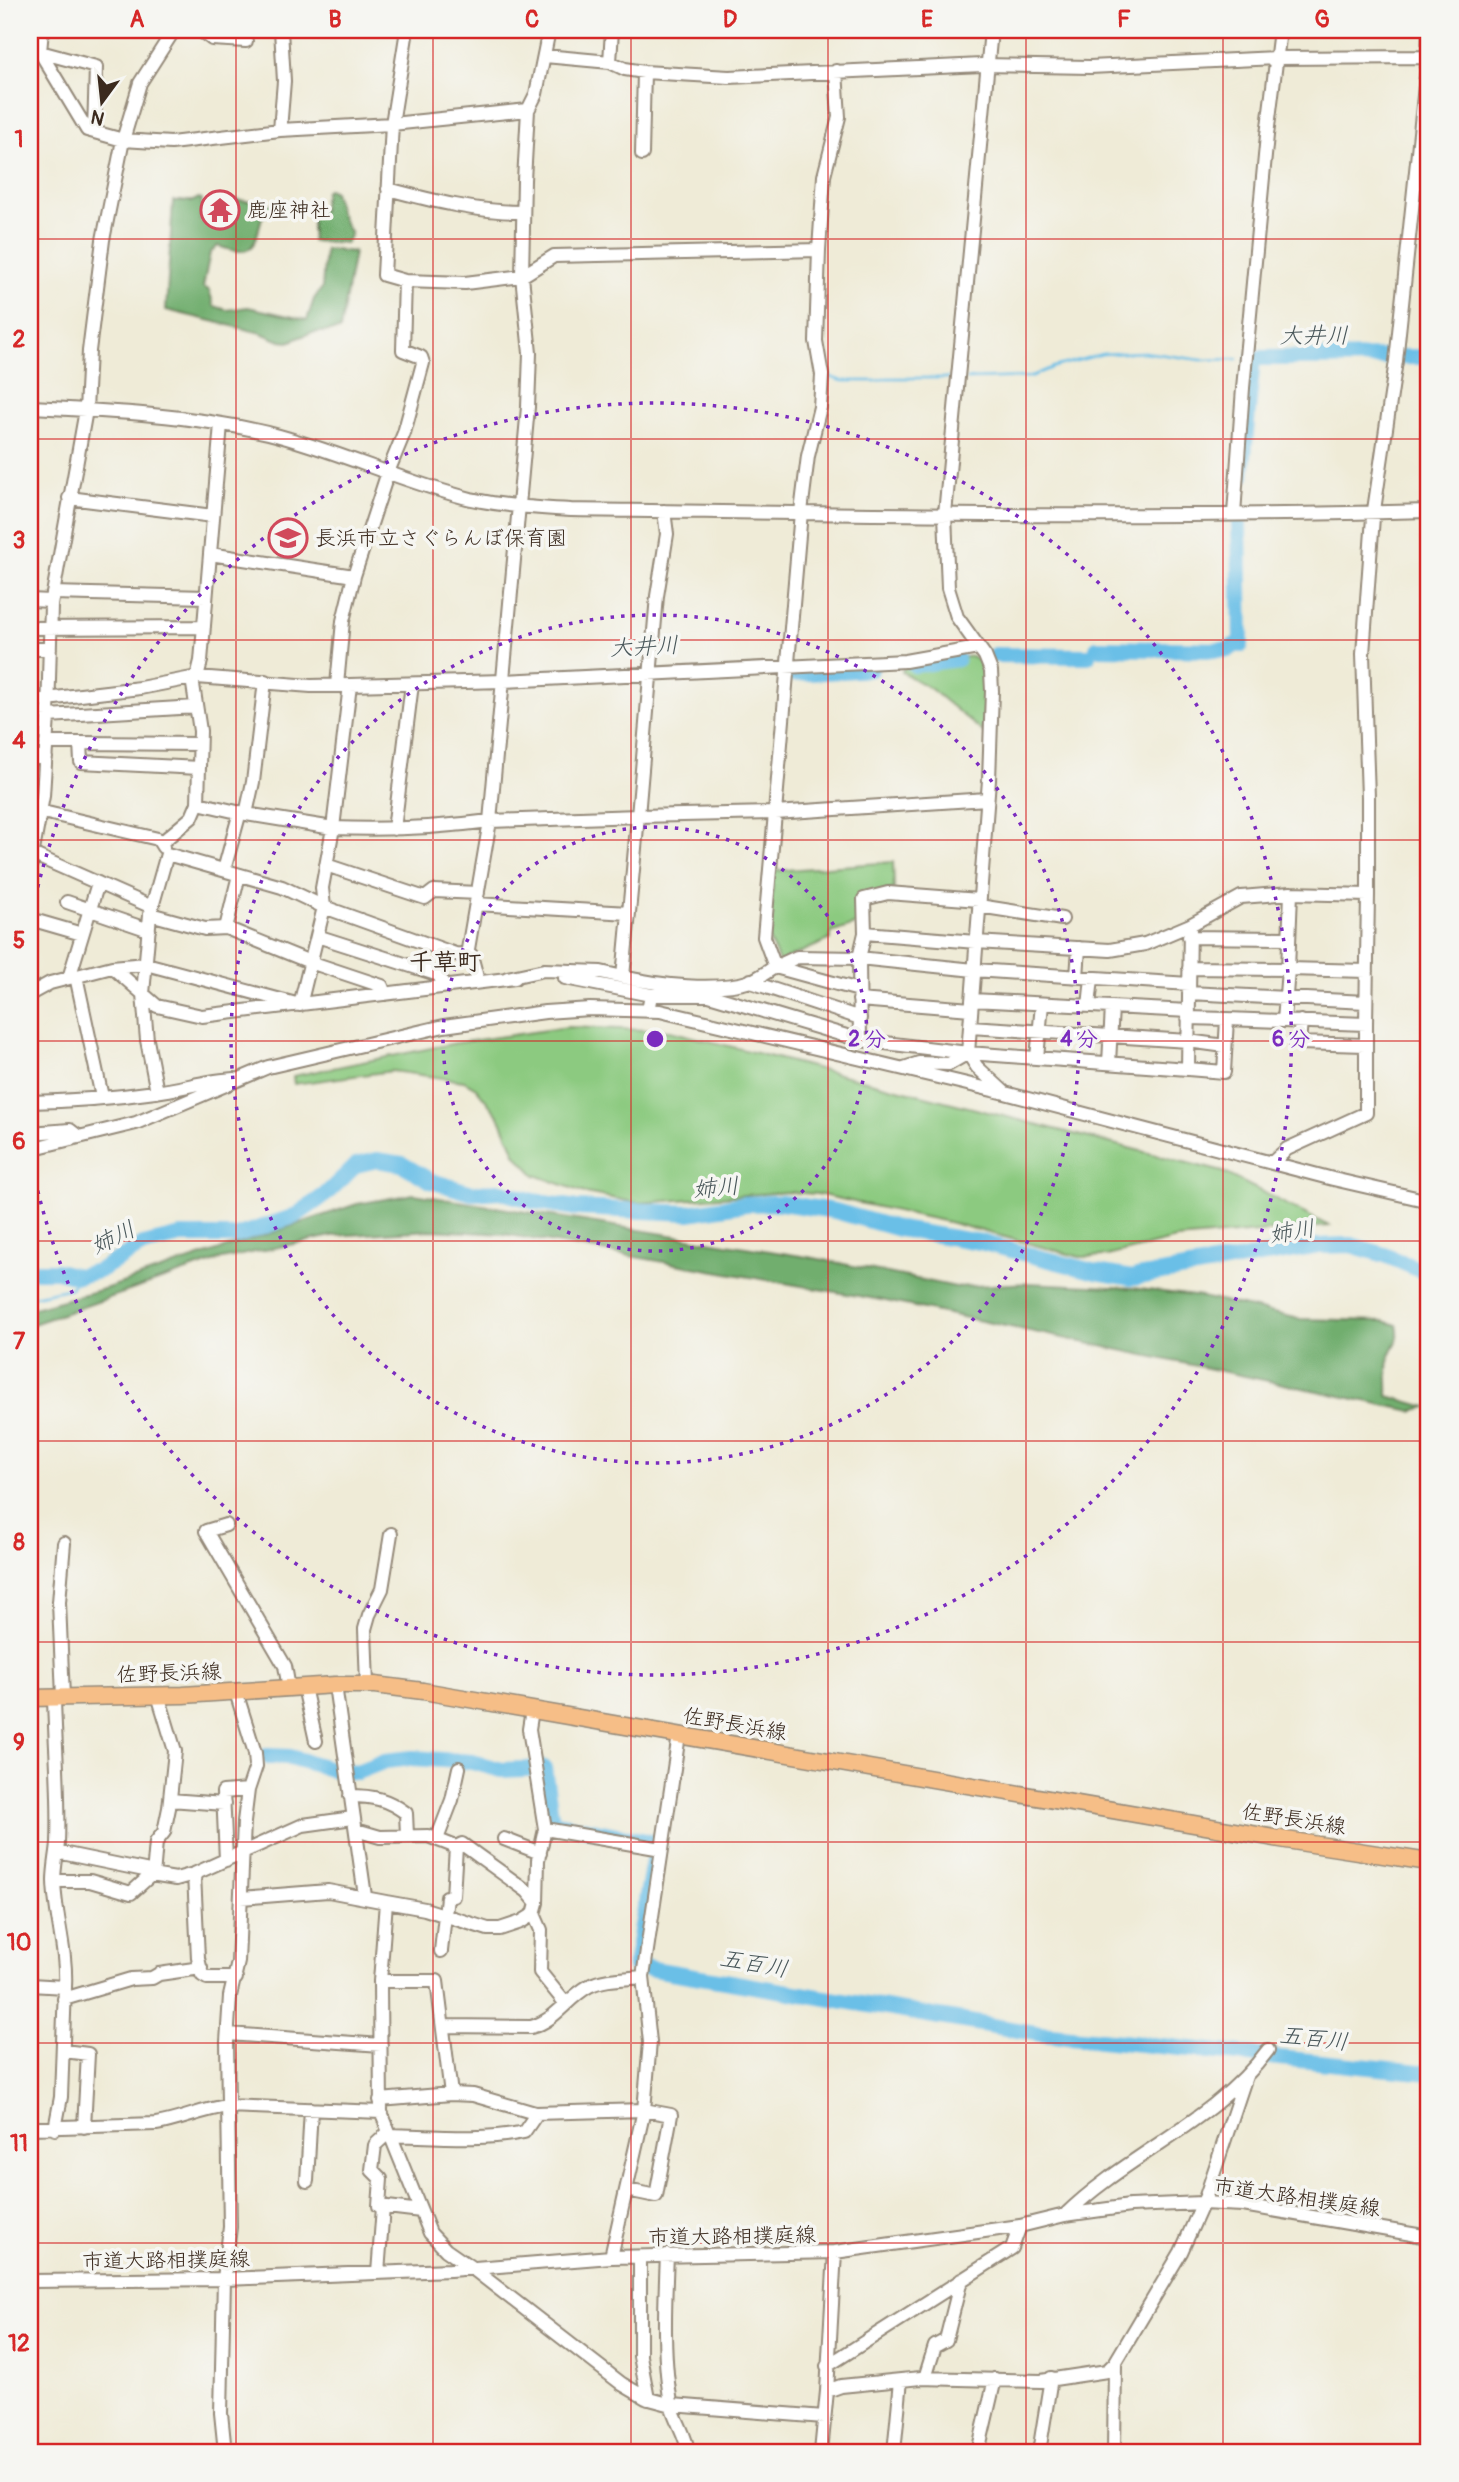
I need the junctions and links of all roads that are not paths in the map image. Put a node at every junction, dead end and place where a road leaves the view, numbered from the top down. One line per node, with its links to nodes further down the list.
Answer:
1 (42, 30): 12 (street)
2 (174, 30): 24 (street)
3 (200, 30): 11 (street)
4 (281, 30): 22 (street)
5 (407, 30): 21 (street)
6 (549, 30): 13 (street)
7 (611, 30): 16 (street)
8 (991, 30): 17 (street)
9 (1280, 30): 15 (street)
10 (1429, 30): 14 (street)
11 (246, 41)
12 (35, 51): 23 (street); 23 (street)
13 (545, 56): 16 (street); 20 (street)
14 (1429, 57): 15 (street); 40 (street)
15 (1276, 58): 17 (street); 42 (street)
16 (610, 62): 19 (street)
17 (988, 65): 18 (street); 41 (street)
18 (836, 71): 19 (street); 28 (street)
19 (644, 72): 25 (street)
20 (528, 110): 21 (street); 27 (street)
21 (392, 124): 22 (street); 26 (street)
22 (280, 130): 24 (street)
23 (94, 132): 24 (street)
24 (123, 140): 32 (street)
25 (642, 154)
26 (388, 189): 27 (street); 30 (street)
27 (523, 212): 29 (street)
28 (819, 250): 29 (street); 39 (street)
29 (522, 276): 30 (street); 36 (street)
30 (405, 281): 34 (street)
31 (30, 407): 32 (street)
32 (86, 410): 33 (street); 35 (street)
33 (221, 424): 34 (street); 43 (street)
34 (388, 472): 36 (street); 45 (street)
35 (69, 498): 43 (street); 46 (street)
36 (519, 507): 37 (street); 59 (street)
37 (664, 511): 39 (street); 56 (street)
38 (1429, 511): 40 (street)
39 (801, 512): 41 (street); 55 (street)
40 (1373, 512): 42 (street); 89 (street)
41 (946, 514): 42 (street); 52 (street)
42 (1234, 514)
43 (213, 516): 44 (street)
44 (210, 554): 45 (street); 47 (street)
45 (354, 576): 61 (street)
46 (52, 597): 47 (street); 48 (street); 51 (street)
47 (206, 597): 49 (street)
48 (30, 600)
49 (204, 627): 51 (street); 57 (street)
50 (30, 628): 51 (street)
51 (50, 629): 54 (street)
52 (978, 648): 55 (street); 72 (street)
53 (30, 649): 54 (street)
54 (50, 649): 62 (street)
55 (789, 668): 56 (street); 76 (street)
56 (650, 675): 59 (street); 77 (street)
57 (195, 677): 58 (street); 62 (street); 64 (street)
58 (265, 681): 61 (street); 75 (street)
59 (504, 681): 60 (street); 78 (street)
60 (412, 684): 61 (street); 80 (street)
61 (344, 685): 79 (street)
62 (48, 699): 63 (street); 65 (street)
63 (30, 701)
64 (196, 707): 65 (street); 68 (street)
65 (48, 716): 66 (street)
66 (46, 743): 67 (street); 70 (street)
67 (80, 743): 68 (street); 71 (street)
68 (200, 744): 71 (street)
69 (30, 758): 70 (street)
70 (46, 758): 74 (street)
71 (199, 768): 73 (street)
72 (987, 799): 76 (street); 92 (street)
73 (198, 803): 75 (street); 81 (street)
74 (35, 810): 81 (street); 82 (street)
75 (243, 813): 79 (street); 85 (street)
76 (775, 813): 77 (street); 113 (street)
77 (638, 816): 78 (street); 96 (street)
78 (490, 821): 80 (street); 90 (street)
79 (333, 828): 80 (street); 83 (street)
80 (394, 829)
81 (164, 848): 85 (street); 94 (street)
82 (32, 854): 84 (street); 87 (street)
83 (326, 865): 90 (street); 93 (street)
84 (30, 867)
85 (224, 870): 86 (street)
86 (239, 875): 93 (street); 99 (street)
87 (98, 883): 94 (street); 95 (street)
88 (1291, 892): 89 (street); 101 (street); 105 (street)
89 (1368, 895): 117 (street)
90 (477, 898): 96 (street); 108 (street)
91 (66, 902): 95 (street)
92 (979, 903): 98 (street); 102 (street); 106 (street)
93 (324, 907): 104 (street); 108 (street)
94 (151, 910): 99 (street); 100 (street)
95 (90, 911): 100 (street); 103 (street)
96 (629, 913): 119 (street)
97 (30, 919): 103 (street)
98 (1062, 919)
99 (226, 928): 110 (street)
100 (149, 930): 111 (street)
101 (1190, 931): 105 (street); 107 (street); 114 (street)
102 (865, 933): 106 (street); 109 (street)
103 (82, 934): 118 (street)
104 (317, 936): 110 (street); 125 (street)
105 (1289, 938): 115 (street)
106 (976, 942): 107 (street); 116 (street)
107 (1079, 948): 120 (street)
108 (467, 955): 123 (street)
109 (859, 958): 113 (street); 116 (street); 132 (street)
110 (310, 962): 130 (street); 136 (street)
111 (146, 964): 112 (street); 129 (street); 136 (street)
112 (112, 967): 118 (street); 129 (street)
113 (775, 967): 124 (street); 132 (street)
114 (1189, 968): 115 (street); 126 (street)
115 (1288, 969): 117 (street); 133 (street)
116 (974, 970): 120 (street); 137 (street)
117 (1367, 971): 134 (street)
118 (72, 977): 128 (street); 162 (street)
119 (624, 977): 121 (street); 127 (street)
120 (1077, 977): 122 (street)
121 (507, 978): 123 (street); 131 (street)
122 (1091, 978): 126 (street); 138 (street)
123 (478, 981): 125 (street)
124 (751, 981): 127 (street); 142 (street)
125 (444, 986): 130 (street)
126 (1189, 988): 133 (street); 141 (street)
127 (713, 990): 131 (street); 150 (street)
128 (30, 994)
129 (143, 994): 136 (street); 160 (street)
130 (385, 994): 136 (street)
131 (651, 995): 140 (street)
132 (859, 995): 137 (street); 142 (street)
133 (1285, 998): 134 (street); 144 (street)
134 (1366, 1002): 146 (street)
135 (1042, 1004): 137 (street); 138 (street); 148 (street)
136 (300, 1005)
137 (971, 1005): 147 (street)
138 (1089, 1006): 139 (street)
139 (1112, 1007): 141 (street); 149 (street)
140 (648, 1011): 157 (street); 159 (street)
141 (1189, 1014): 143 (street); 151 (street)
142 (860, 1017): 150 (street)
143 (1227, 1019): 144 (street); 153 (street)
144 (1284, 1021): 145 (street)
145 (1301, 1021): 146 (street); 152 (street)
146 (1366, 1024): 152 (street)
147 (970, 1027): 148 (street); 154 (street)
148 (1040, 1031): 149 (street); 155 (street)
149 (1110, 1036): 151 (street); 156 (street)
150 (860, 1040): 154 (street)
151 (1188, 1041): 153 (street); 158 (street)
152 (1366, 1045): 167 (street)
153 (1225, 1046): 158 (street)
154 (968, 1053): 155 (street); 157 (street); 161 (street)
155 (1038, 1058): 156 (street)
156 (1109, 1063): 158 (street)
157 (904, 1069): 161 (street)
158 (1188, 1069)
159 (243, 1079): 160 (street); 165 (street)
160 (157, 1092): 162 (street)
161 (1005, 1093): 167 (street)
162 (103, 1097): 163 (street)
163 (30, 1102)
164 (30, 1133): 165 (street)
165 (79, 1137): 166 (street)
166 (30, 1149)
167 (1273, 1161): 168 (street)
168 (1429, 1201)
169 (226, 1525): 174 (street)
170 (391, 1534): 173 (street)
171 (64, 1543): 177 (street)
172 (335, 1685): 173 (main road, 佐野長浜線); 174 (main road, 佐野長浜線); 184 (street)
173 (367, 1685): 179 (main road, 佐野長浜線)
174 (296, 1688): 175 (main road, 佐野長浜線); 181 (street)
175 (236, 1692): 176 (main road, 佐野長浜線); 183 (street)
176 (158, 1695): 177 (main road, 佐野長浜線); 185 (street)
177 (58, 1697): 178 (main road, 佐野長浜線); 194 (street)
178 (30, 1698)
179 (532, 1710): 180 (main road, 佐野長浜線); 188 (street)
180 (679, 1735): 193 (street); 198 (main road, 佐野長浜線)
181 (316, 1741)
182 (459, 1768): 190 (street)
183 (248, 1790): 186 (street); 195 (street)
184 (350, 1796): 187 (street); 189 (street)
185 (170, 1800): 186 (street); 199 (street)
186 (224, 1804): 197 (street)
187 (354, 1824): 189 (street); 195 (street); 202 (street)
188 (545, 1829): 193 (street); 196 (street)
189 (407, 1835): 190 (street)
190 (437, 1839): 192 (street)
191 (504, 1839): 196 (street)
192 (456, 1847): 205 (street); 206 (street)
193 (662, 1849): 209 (street)
194 (57, 1852): 199 (street); 201 (street)
195 (243, 1853): 197 (street); 203 (street)
196 (540, 1853): 205 (street)
197 (226, 1860): 200 (street)
198 (1429, 1862)
199 (153, 1874): 200 (street); 201 (street)
200 (194, 1874): 208 (street)
201 (54, 1881): 213 (street)
202 (365, 1896): 203 (street); 204 (street)
203 (241, 1898): 210 (street)
204 (386, 1902): 206 (street); 211 (street)
205 (536, 1908): 206 (street); 214 (street)
206 (445, 1916): 207 (street)
207 (441, 1951)
208 (201, 1968): 210 (street); 213 (street)
209 (644, 1971): 214 (street); 225 (street)
210 (236, 1978): 216 (street)
211 (380, 1980): 215 (street); 217 (street)
212 (30, 1985): 213 (street)
213 (65, 1993): 219 (street)
214 (566, 2004): 215 (street)
215 (443, 2026): 221 (street)
216 (228, 2034): 217 (street); 222 (street)
217 (381, 2045): 223 (street)
218 (1268, 2050): 220 (street)
219 (64, 2051): 227 (street); 229 (street)
220 (1246, 2076): 233 (street); 236 (street)
221 (451, 2094): 223 (street); 226 (street)
222 (228, 2106): 224 (street); 227 (street); 245 (street)
223 (381, 2106): 224 (street); 230 (street)
224 (311, 2109): 231 (street)
225 (644, 2110): 226 (street); 232 (street); 232 (street)
226 (537, 2113): 230 (street)
227 (84, 2127): 229 (street)
228 (30, 2128): 229 (street)
229 (55, 2129)
230 (389, 2133): 234 (street); 235 (street)
231 (307, 2181)
232 (627, 2190): 242 (street)
233 (1202, 2203): 236 (street, 市道大路相撲庭線); 238 (street, 市道大路相撲庭線); 248 (street)
234 (383, 2207): 235 (street); 244 (street)
235 (421, 2211): 243 (street)
236 (1065, 2215): 237 (street, 市道大路相撲庭線)
237 (1020, 2226): 239 (street, 市道大路相撲庭線); 246 (street)
238 (1429, 2237)
239 (835, 2252): 240 (street, 市道大路相撲庭線); 249 (street)
240 (667, 2255): 241 (street, 市道大路相撲庭線); 256 (street)
241 (640, 2257): 242 (street, 市道大路相撲庭線); 255 (street)
242 (611, 2258): 243 (street, 市道大路相撲庭線)
243 (472, 2268): 244 (street, 市道大路相撲庭線); 255 (street)
244 (378, 2273): 245 (street, 市道大路相撲庭線)
245 (224, 2279): 247 (street, 市道大路相撲庭線); 258 (street)
246 (961, 2280): 249 (street); 250 (street)
247 (30, 2281)
248 (1115, 2363): 251 (street); 264 (street)
249 (827, 2366): 254 (street)
250 (925, 2378): 252 (street); 253 (street)
251 (1051, 2378): 252 (street); 263 (street)
252 (995, 2379): 262 (street)
253 (901, 2380): 254 (street); 261 (street)
254 (827, 2391): 257 (street)
255 (648, 2399): 256 (street)
256 (672, 2405): 257 (street); 259 (street)
257 (824, 2417): 260 (street)
258 (225, 2452)
259 (688, 2452)
260 (821, 2452)
261 (894, 2452)
262 (978, 2452)
263 (1039, 2452)
264 (1114, 2452)

